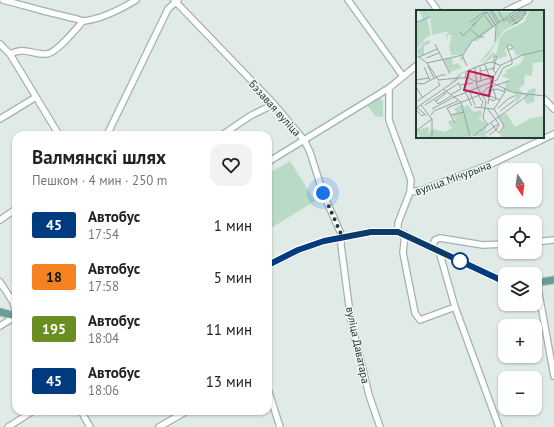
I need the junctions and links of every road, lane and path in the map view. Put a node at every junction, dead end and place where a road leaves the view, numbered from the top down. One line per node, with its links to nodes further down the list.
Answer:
1 (3, 0): 11 (street)
2 (136, 0): 11 (street)
3 (348, 0): 15 (street)
4 (430, 0): 9 (street)
5 (515, 0): 8 (street)
6 (528, 0): 8 (street)
7 (176, 1): 19 (street, Бэзавая вуліца); 23 (street)
8 (514, 7): 10 (street)
9 (437, 10)
10 (508, 10)
11 (83, 21): 13 (street)
12 (0, 44): 13 (street)
13 (10, 54): 17 (street)
14 (416, 66): 15 (street)
15 (402, 75): 16 (street)
16 (389, 88): 26 (street); 28 (street)
17 (36, 97): 21 (street); 22 (street)
18 (544, 99): 20 (street)
19 (274, 104): 24 (street); 26 (street, Бэзавая вуліца)
20 (554, 109)
21 (0, 119)
22 (57, 131)
23 (110, 131)
24 (228, 131)
25 (554, 134): 28 (street, вуліца Мічурына)
26 (304, 140): 27 (street); 32 (street, Бэзавая вуліца)
27 (272, 160)
28 (410, 192): 31 (street, вуліца Мічурына)
29 (12, 212): 30 (street)
30 (0, 220)
31 (402, 233): 32 (main road); 36 (main road); 43 (street, вуліца Мічурына)
32 (341, 237): 37 (main road); 58 (street, вуліца Даватара)
33 (554, 240): 34 (street)
34 (542, 241)
35 (498, 244): 36 (street)
36 (435, 249): 38 (main road); 43 (street)
37 (272, 263)
38 (498, 279)
39 (554, 280): 41 (main road)
40 (0, 282): 42 (street)
41 (542, 282)
42 (12, 300)
43 (456, 308): 59 (street)
44 (541, 311): 49 (street)
45 (0, 312): 46 (main road)
46 (12, 314)
47 (12, 318): 48 (street)
48 (0, 326)
49 (554, 376)
50 (272, 402): 57 (street)
51 (26, 415): 54 (street)
52 (83, 415): 55 (street)
53 (180, 415): 56 (street)
54 (8, 427)
55 (90, 427)
56 (159, 427)
57 (280, 427)
58 (380, 427)
59 (499, 427)

